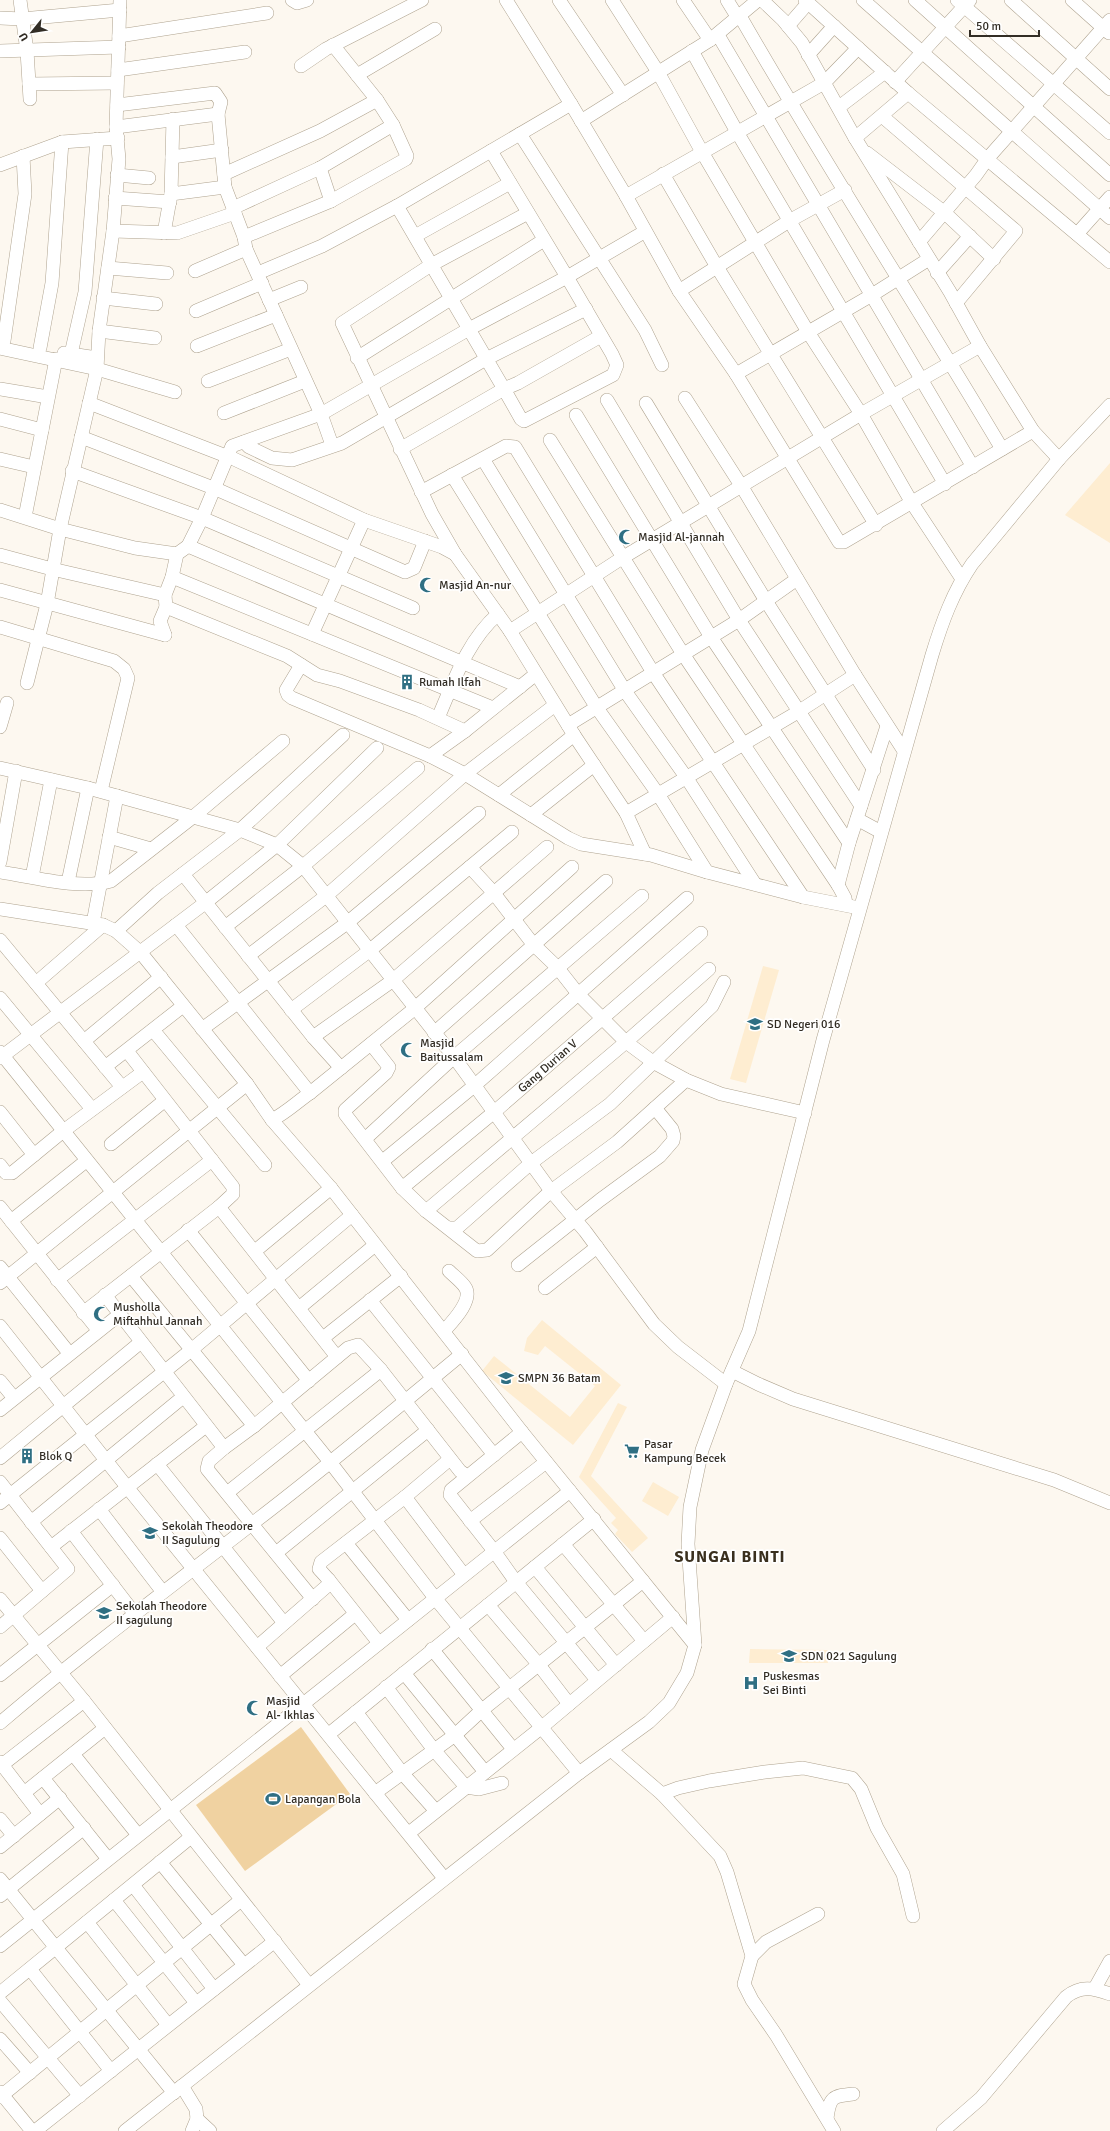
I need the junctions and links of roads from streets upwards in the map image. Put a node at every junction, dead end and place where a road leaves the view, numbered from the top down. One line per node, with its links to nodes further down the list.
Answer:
1 (20, 0): 22 (street)
2 (292, 0): 3 (street)
3 (307, 0)
4 (422, 0): 30 (street)
5 (506, 0): 55 (street)
6 (559, 0): 51 (street)
7 (612, 0): 41 (street)
8 (683, 0): 28 (street)
9 (727, 0): 20 (street)
10 (758, 0): 20 (street)
11 (762, 0): 23 (street)
12 (863, 0): 36 (street)
13 (915, 0): 25 (street)
14 (1011, 0): 38 (street)
15 (1072, 0): 26 (street)
16 (964, 2): 25 (street); 48 (street)
17 (120, 3): 22 (street); 29 (street)
18 (813, 3): 23 (street); 24 (street)
19 (267, 13): 29 (street)
20 (739, 17): 28 (street); 54 (street)
21 (0, 18): 22 (street)
22 (22, 19): 33 (street)
23 (788, 26): 37 (street)
24 (834, 26): 31 (street); 37 (street)
25 (946, 27): 36 (street); 58 (street)
26 (1108, 27): 38 (street)
27 (435, 29): 43 (street)
28 (714, 37): 34 (street); 60 (street)
29 (119, 41): 33 (street); 40 (street)
30 (333, 46): 39 (street); 43 (street)
31 (858, 48): 42 (street); 46 (street)
32 (0, 51): 33 (street)
33 (27, 51): 47 (street)
34 (692, 51): 41 (street); 66 (street)
35 (245, 52): 40 (street)
36 (922, 52): 44 (street); 65 (street)
37 (808, 54): 46 (street)
38 (1076, 58): 48 (street); 49 (street)
39 (301, 66)
40 (118, 70): 45 (street)
41 (658, 72): 51 (street); 75 (street)
42 (885, 72): 44 (street); 57 (street)
43 (357, 75): 53 (street)
44 (895, 82): 50 (street)
45 (117, 83): 47 (street); 56 (street)
46 (824, 83): 54 (street); 57 (street)
47 (29, 84): 52 (street)
48 (1052, 84): 58 (street); 68 (street)
49 (1110, 89)
50 (908, 93): 61 (street); 78 (street)
51 (623, 96): 63 (street)
52 (30, 99)
53 (377, 100): 64 (street); 85 (street)
54 (790, 102): 60 (street); 88 (street)
55 (571, 104): 63 (street); 69 (street)
56 (117, 105): 59 (street); 67 (street)
57 (839, 107): 72 (street)
58 (1032, 107): 65 (street); 83 (street)
59 (218, 114): 62 (street); 73 (street)
60 (767, 115): 66 (street); 94 (street)
61 (883, 117): 72 (street); 87 (street)
62 (173, 119): 67 (street); 77 (street)
63 (581, 122): 89 (street)
64 (393, 125): 80 (street); 93 (street)
65 (1012, 131): 78 (street); 99 (street)
66 (737, 132): 75 (street); 100 (street)
67 (117, 133): 70 (street); 82 (street)
68 (1110, 133)
69 (520, 134): 74 (street); 112 (street)
70 (97, 139): 71 (street); 146 (street)
71 (62, 142): 76 (street); 144 (street)
72 (858, 143): 98 (street); 108 (street)
73 (222, 150): 77 (street); 85 (street)
74 (491, 151): 86 (street); 95 (street)
75 (702, 152): 81 (street); 110 (street)
76 (23, 156): 79 (street); 141 (street)
77 (172, 157): 92 (street)
78 (988, 158): 87 (street); 104 (street)
79 (0, 165)
80 (320, 168): 93 (street); 96 (street)
81 (663, 174): 89 (street); 116 (street)
82 (117, 175): 84 (street); 91 (street)
83 (1110, 175)
84 (149, 178)
85 (225, 181): 92 (street); 96 (street)
86 (510, 183): 97 (street); 105 (street)
87 (965, 186): 98 (street); 111 (street)
88 (845, 190): 94 (street); 123 (street)
89 (626, 196): 102 (street)
90 (1110, 197): 99 (street)
91 (115, 198): 92 (street); 101 (street)
92 (170, 198): 103 (street)
93 (331, 201): 109 (street)
94 (819, 204): 100 (street); 126 (street)
95 (397, 206): 105 (street); 122 (street)
96 (234, 210): 103 (street); 109 (street)
97 (528, 213): 107 (street); 115 (street)
98 (945, 213): 106 (street); 108 (street)
99 (1105, 214): 104 (street)
100 (789, 221): 110 (street); 134 (street)
101 (113, 231): 103 (street); 117 (street)
102 (644, 232): 112 (street); 125 (street)
103 (164, 233)
104 (1077, 234): 114 (street)
105 (415, 236): 115 (street)
106 (970, 236): 111 (street); 119 (street)
107 (544, 240): 121 (street); 128 (street)
108 (919, 242): 113 (street)
109 (245, 243): 118 (street); 122 (street)
110 (755, 243): 116 (street); 138 (street)
111 (994, 258): 130 (street)
112 (599, 259): 121 (street); 153 (street)
113 (929, 259): 119 (street); 123 (street)
114 (1110, 262)
115 (431, 265): 128 (street); 148 (street)
116 (717, 267): 125 (street); 147 (street)
117 (108, 268): 120 (street); 127 (street)
118 (195, 271)
119 (937, 272): 130 (street)
120 (167, 273)
121 (567, 277): 132 (street); 136 (street)
122 (260, 278): 129 (street); 133 (street)
123 (898, 278): 126 (street); 151 (street)
124 (301, 288): 129 (street)
125 (678, 291): 154 (street)
126 (872, 294): 134 (street); 155 (street)
127 (103, 298): 131 (street); 137 (street)
128 (451, 299): 136 (street); 148 (street)
129 (269, 300): 135 (street)
130 (956, 303): 143 (street)
131 (156, 304)
132 (586, 309): 139 (street); 150 (street)
133 (196, 311)
134 (843, 312): 138 (street); 162 (street)
135 (276, 315): 142 (street); 145 (street)
136 (469, 329): 150 (street); 158 (street)
137 (99, 331): 140 (street); 152 (street)
138 (808, 332): 147 (street); 171 (street)
139 (601, 336): 160 (street); 160 (street)
140 (155, 338)
141 (1, 343): 144 (street); 149 (street)
142 (197, 346)
143 (980, 346): 151 (street); 176 (street)
144 (40, 348): 146 (street)
145 (291, 349): 156 (street); 157 (street)
146 (71, 354): 152 (street)
147 (770, 354): 154 (street); 178 (street)
148 (357, 358): 158 (street)
149 (56, 359): 152 (street); 163 (street)
150 (486, 359): 160 (street); 173 (street)
151 (951, 363): 155 (street); 182 (street)
152 (97, 364): 161 (street); 166 (street)
153 (662, 365)
154 (736, 374): 187 (street)
155 (922, 379): 162 (street); 190 (street)
156 (208, 381)
157 (305, 381): 169 (street); 170 (street)
158 (370, 386): 170 (street); 173 (street)
159 (0, 389): 163 (street)
160 (504, 389): 183 (street)
161 (175, 392)
162 (892, 396): 171 (street); 193 (street)
163 (48, 397): 175 (street)
164 (685, 398): 194 (street)
165 (607, 400): 203 (street)
166 (89, 403): 177 (street); 184 (street)
167 (646, 403): 198 (street)
168 (1110, 405): 188 (street)
169 (224, 413)
170 (321, 414): 180 (street); 181 (street)
171 (861, 414): 178 (street); 197 (street)
172 (576, 415): 207 (street)
173 (385, 418): 181 (street); 183 (street)
174 (0, 419): 175 (street)
175 (42, 430): 189 (street)
176 (1033, 431): 182 (street); 188 (street)
177 (81, 437): 191 (street); 195 (street)
178 (824, 438): 187 (street); 204 (street)
179 (550, 440): 212 (street)
180 (244, 442): 181 (street); 184 (street)
181 (332, 445)
182 (1002, 449): 190 (street)
183 (400, 450): 196 (street)
184 (227, 457): 195 (street); 202 (street)
185 (0, 459): 189 (street)
186 (483, 459): 192 (street); 216 (street); 220 (street)
187 (788, 459): 194 (street); 204 (street)
188 (1059, 459): 217 (street)
189 (34, 467): 200 (street)
190 (973, 467): 193 (street)
191 (72, 471): 201 (street); 205 (street)
192 (452, 476): 196 (street); 226 (street)
193 (945, 484): 197 (street)
194 (742, 487): 198 (street); 218 (street)
195 (216, 489): 201 (street); 208 (street)
196 (421, 492): 210 (street)
197 (912, 503): 204 (street); 217 (street)
198 (709, 507): 203 (street); 222 (street)
199 (0, 510): 200 (street)
200 (25, 517): 205 (street)
201 (202, 518): 209 (street); 214 (street)
202 (364, 520): 206 (street); 208 (street)
203 (682, 523): 207 (street); 228 (street)
204 (876, 525)
205 (60, 529): 209 (street); 213 (street)
206 (425, 541): 208 (street); 210 (street)
207 (651, 541): 212 (street); 232 (street)
208 (351, 548): 214 (street)
209 (182, 550): 215 (street); 224 (street)
210 (455, 554): 227 (street)
211 (0, 555): 213 (street)
212 (622, 558): 216 (street); 234 (street)
213 (52, 569): 221 (street); 223 (street)
214 (339, 576): 224 (street); 225 (street)
215 (172, 577): 221 (street); 231 (street)
216 (594, 577): 220 (street); 238 (street)
217 (962, 579): 260 (street)
218 (797, 580): 222 (street); 239 (street)
219 (0, 590): 223 (street)
220 (565, 594): 226 (street); 243 (street)
221 (165, 601): 223 (street); 236 (street)
222 (766, 601): 228 (street); 244 (street)
223 (47, 604): 233 (street)
224 (325, 606): 231 (street); 235 (street)
225 (413, 608)
226 (538, 613): 230 (street); 248 (street)
227 (498, 614): 230 (street); 235 (street)
228 (739, 620): 232 (street); 249 (street)
229 (0, 627): 233 (street)
230 (510, 631): 237 (street)
231 (312, 634): 242 (street)
232 (711, 637): 234 (street); 253 (street)
233 (39, 639): 240 (street); 271 (street)
234 (683, 654): 238 (street); 258 (street)
235 (462, 662): 241 (street); 242 (street)
236 (301, 665): 250 (street); 261 (street)
237 (536, 674): 241 (street); 246 (street)
238 (654, 674): 243 (street); 262 (street)
239 (855, 675): 244 (street); 251 (street)
240 (27, 683)
241 (520, 687): 247 (street)
242 (450, 691): 247 (street); 250 (street)
243 (625, 691): 248 (street); 269 (street)
244 (824, 694): 249 (street); 266 (street)
245 (7, 703): 252 (street)
246 (555, 705): 255 (street); 268 (street)
247 (493, 708): 254 (street)
248 (597, 708): 255 (street); 272 (street)
249 (798, 712): 253 (street); 275 (street)
250 (438, 718): 254 (street)
251 (887, 726): 260 (street); 266 (street)
252 (0, 727)
253 (770, 727): 258 (street); 284 (street)
254 (465, 730): 261 (street)
255 (571, 730): 263 (street); 274 (street)
256 (343, 735): 280 (street)
257 (283, 740): 279 (street)
258 (743, 744): 262 (street); 301 (street)
259 (377, 748): 285 (street)
260 (904, 751): 282 (street)
261 (430, 756): 268 (street)
262 (713, 762): 269 (street); 305 (street)
263 (594, 765): 277 (street); 278 (street)
264 (0, 768): 267 (street)
265 (418, 768): 290 (street)
266 (874, 770): 275 (street)
267 (16, 771): 270 (street); 289 (street)
268 (465, 774): 274 (street); 303 (street)
269 (686, 777): 272 (street); 300 (street)
270 (51, 780): 271 (street); 296 (street)
271 (95, 790): 273 (street); 298 (street)
272 (658, 794): 277 (street); 294 (street)
273 (117, 796): 279 (street); 283 (street)
274 (499, 796): 278 (street)
275 (859, 812): 282 (street); 284 (street)
276 (479, 813): 312 (street)
277 (626, 813): 288 (street)
278 (531, 815): 288 (street)
279 (193, 817): 280 (street); 287 (street)
280 (240, 830): 285 (street); 295 (street)
281 (512, 832): 291 (street)
282 (881, 832): 309 (street)
283 (109, 838): 287 (street); 299 (street)
284 (849, 843): 301 (street)
285 (277, 845): 290 (street); 307 (street)
286 (547, 847): 302 (street)
287 (151, 849): 299 (street)
288 (645, 854): 294 (street)
289 (0, 862)
290 (303, 866): 303 (street); 315 (street)
291 (470, 867): 302 (street); 320 (street)
292 (572, 867): 311 (street)
293 (0, 872): 296 (street)
294 (707, 872): 300 (street)
295 (183, 874): 307 (street); 316 (street)
296 (32, 877): 298 (street)
297 (606, 881): 319 (street)
298 (68, 882): 299 (street)
299 (101, 884): 313 (street)
300 (756, 884): 305 (street)
301 (838, 885): 308 (street)
302 (493, 892): 311 (street); 326 (street)
303 (326, 896): 312 (street); 322 (street)
304 (642, 896): 323 (street)
305 (803, 897): 308 (street)
306 (687, 898): 330 (street)
307 (205, 903): 314 (street); 315 (street)
308 (846, 904): 309 (street)
309 (859, 908): 364 (street)
310 (0, 910): 313 (street)
311 (514, 917): 319 (street); 334 (street)
312 (347, 923): 320 (street); 327 (street)
313 (98, 924): 316 (street); 329 (street)
314 (176, 925): 321 (street); 332 (street)
315 (225, 927): 322 (street)
316 (116, 930): 321 (street)
317 (702, 933): 337 (street, Gang Durian V)
318 (0, 940): 329 (street)
319 (533, 944): 323 (street); 341 (street)
320 (369, 951): 326 (street); 335 (street)
321 (141, 953): 325 (street); 336 (street)
322 (248, 956): 327 (street)
323 (557, 967): 330 (street); 348 (street)
324 (709, 969): 344 (street)
325 (161, 977): 333 (street); 343 (street)
326 (392, 981): 334 (street); 342 (street)
327 (268, 982): 332 (street); 335 (street)
328 (724, 982): 349 (street)
329 (36, 983): 336 (street)
330 (579, 995): 337 (street); 355 (street)
331 (0, 998): 340 (street)
332 (238, 1004): 338 (street); 357 (street)
333 (183, 1006): 338 (street); 339 (street)
334 (414, 1009): 341 (street); 345 (street)
335 (291, 1010): 342 (street)
336 (59, 1011): 340 (street); 343 (street)
337 (602, 1019): 344 (street); 363 (street, Gang Durian V)
338 (202, 1029): 354 (street)
339 (153, 1030): 346 (street); 361 (street)
340 (31, 1034): 347 (street); 360 (street)
341 (434, 1034): 348 (street)
342 (313, 1037): 351 (street)
343 (84, 1041): 350 (street)
344 (626, 1042): 349 (street); 368 (street)
345 (371, 1044): 351 (street); 369 (street)
346 (126, 1051): 350 (street); 352 (street)
347 (1, 1055): 367 (street)
348 (454, 1057): 355 (street); 369 (street)
349 (653, 1062): 353 (street); 374 (street)
350 (105, 1067): 356 (street)
351 (341, 1068): 357 (street)
352 (142, 1072): 356 (street); 358 (street)
353 (686, 1080): 359 (street); 364 (street)
354 (247, 1084): 361 (street); 365 (street)
355 (474, 1086): 363 (street); 375 (street)
356 (122, 1087): 360 (street)
357 (310, 1093): 365 (street)
358 (164, 1101): 366 (street); 370 (street)
359 (655, 1108): 380 (street); 386 (street)
360 (92, 1109): 367 (street)
361 (219, 1109): 366 (street); 377 (street)
362 (0, 1112): 371 (street)
363 (493, 1113): 368 (street); 379 (street, Gang Durian V)
364 (805, 1113): 421 (street)
365 (272, 1120): 378 (street)
366 (189, 1130): 372 (street); 381 (street)
367 (62, 1132): 371 (street); 373 (street)
368 (512, 1137): 374 (street); 384 (street)
369 (365, 1139): 375 (street)
370 (111, 1144)
371 (34, 1155): 376 (street)
372 (212, 1160): 382 (street); 387 (street)
373 (86, 1161): 381 (street); 388 (street)
374 (531, 1162): 380 (street); 389 (street)
375 (384, 1164): 379 (street)
376 (0, 1165)
377 (265, 1165)
378 (331, 1188): 385 (street); 393 (street)
379 (402, 1188): 384 (street)
380 (551, 1191): 386 (street); 389 (street)
381 (112, 1192): 387 (street); 394 (street)
382 (219, 1207): 390 (street); 393 (street)
383 (0, 1208): 388 (street)
384 (426, 1211): 389 (street)
385 (352, 1215): 391 (street); 402 (street)
386 (575, 1219): 392 (street); 396 (street)
387 (135, 1220): 395 (street); 401 (street)
388 (11, 1221): 394 (street)
389 (450, 1228)
390 (188, 1230): 395 (street); 406 (street)
391 (375, 1245): 400 (street); 407 (street)
392 (597, 1247): 403 (street); 427 (street)
393 (254, 1250): 402 (street)
394 (36, 1252): 398 (street); 401 (street)
395 (160, 1252): 399 (street); 411 (street)
396 (518, 1265)
397 (449, 1271): 413 (street)
398 (3, 1275): 417 (street)
399 (131, 1276): 404 (street); 416 (street)
400 (401, 1276): 405 (street); 413 (street)
401 (57, 1280): 408 (street)
402 (276, 1280): 406 (street); 407 (street)
403 (545, 1288)
404 (104, 1295): 408 (street); 409 (street)
405 (370, 1300): 414 (street); 424 (street)
406 (247, 1303): 411 (street); 426 (street)
407 (299, 1308): 414 (street)
408 (83, 1313): 412 (street)
409 (119, 1315): 412 (street); 415 (street)
410 (0, 1326): 423 (street)
411 (219, 1326): 416 (street); 431 (street)
412 (98, 1330): 417 (street)
413 (444, 1331): 418 (street)
414 (323, 1338): 419 (street)
415 (141, 1342): 422 (street); 432 (street)
416 (190, 1350): 422 (street); 435 (street)
417 (69, 1353): 423 (street)
418 (462, 1354): 424 (street); 438 (street)
419 (337, 1357): 420 (street); 426 (street)
420 (380, 1370): 430 (street); 437 (street)
421 (732, 1370): 427 (street); 456 (street)
422 (163, 1372): 428 (street); 439 (street)
423 (40, 1377): 429 (street); 432 (street)
424 (432, 1379): 430 (street); 441 (street)
425 (0, 1381): 429 (street)
426 (309, 1381): 431 (street)
427 (726, 1384): 497 (street)
428 (183, 1397): 434 (street); 444 (street)
429 (14, 1398): 433 (street)
430 (404, 1401): 436 (street); 445 (street)
431 (282, 1403): 435 (street); 437 (street)
432 (63, 1405): 439 (street); 442 (street)
433 (0, 1410)
434 (206, 1426): 440 (street); 447 (street)
435 (254, 1426): 440 (street)
436 (428, 1430): 443 (street); 452 (street)
437 (304, 1431): 445 (street); 453 (street)
438 (522, 1432): 441 (street); 446 (street)
439 (86, 1435): 444 (street); 455 (street)
440 (224, 1448): 453 (street)
441 (494, 1455): 448 (street)
442 (0, 1458)
443 (450, 1458): 448 (street); 454 (street)
444 (107, 1461): 450 (street); 461 (street)
445 (330, 1462): 452 (street); 462 (street)
446 (546, 1462): 451 (street); 460 (street)
447 (157, 1464): 450 (street); 467 (street)
448 (467, 1476): 460 (street)
449 (0, 1482): 455 (street)
450 (127, 1487): 457 (street); 472 (street)
451 (570, 1491): 458 (street); 469 (street)
452 (353, 1492): 459 (street); 470 (street)
453 (227, 1493): 462 (street)
454 (405, 1497): 459 (street); 473 (street)
455 (5, 1499): 461 (street)
456 (1110, 1503)
457 (99, 1509): 463 (street); 479 (street)
458 (594, 1519): 466 (street); 475 (street)
459 (374, 1521): 465 (street); 480 (street)
460 (470, 1521): 469 (street)
461 (31, 1522): 468 (street)
462 (253, 1523): 467 (street); 470 (street)
463 (72, 1531): 468 (street); 477 (street)
464 (0, 1538): 478 (street)
465 (346, 1543): 474 (street); 489 (street)
466 (563, 1544): 471 (street); 484 (street)
467 (223, 1546): 472 (street); 490 (street)
468 (51, 1547): 478 (street)
469 (494, 1551): 473 (street); 476 (street)
470 (276, 1552): 482 (street)
471 (535, 1567): 476 (street); 493 (street)
472 (193, 1568): 479 (street); 499 (street)
473 (464, 1575): 480 (street)
474 (329, 1580): 482 (street); 486 (street)
475 (643, 1581): 484 (street); 488 (street)
476 (516, 1582): 483 (street); 495 (street)
477 (113, 1584): 485 (street); 498 (street)
478 (42, 1591): 487 (street)
479 (162, 1591): 485 (street)
480 (435, 1598): 489 (street); 492 (street)
481 (0, 1599): 487 (street)
482 (313, 1599): 490 (street)
483 (488, 1605): 492 (street); 501 (street)
484 (614, 1605): 493 (street); 494 (street)
485 (134, 1613): 503 (street)
486 (355, 1614): 496 (street); 506 (street)
487 (13, 1616): 491 (street); 498 (street)
488 (673, 1617): 494 (street); 497 (street)
489 (408, 1620): 496 (street)
490 (284, 1623): 499 (street)
491 (0, 1627)
492 (461, 1627): 500 (street); 509 (street)
493 (586, 1628): 495 (street); 502 (street)
494 (644, 1641): 502 (street)
495 (567, 1642): 501 (street); 507 (street)
496 (378, 1643): 511 (street)
497 (695, 1645): 522 (street)
498 (37, 1646): 503 (street); 505 (street)
499 (257, 1647): 506 (street)
500 (432, 1648): 504 (street); 513 (street)
501 (539, 1665): 509 (street); 512 (street)
502 (616, 1665): 507 (street)
503 (60, 1672): 510 (street); 515 (street)
504 (404, 1673): 508 (street); 519 (street)
505 (0, 1675)
506 (280, 1676): 511 (street)
507 (597, 1680): 512 (street)
508 (386, 1687): 514 (street); 521 (street)
509 (510, 1688): 513 (street); 516 (street)
510 (84, 1701): 517 (street); 524 (street)
511 (302, 1704): 518 (street); 535 (street)
512 (569, 1704): 516 (street)
513 (482, 1710): 519 (street); 520 (street)
514 (356, 1712): 518 (street); 527 (street)
515 (0, 1723)
516 (542, 1727): 520 (street); 526 (street)
517 (105, 1728): 523 (street); 535 (street)
518 (329, 1734): 531 (street)
519 (454, 1735): 521 (street); 525 (street)
520 (513, 1749): 525 (street)
521 (434, 1750): 527 (street); 530 (street)
522 (611, 1750): 526 (street); 533 (street)
523 (73, 1754): 528 (street); 541 (street)
524 (1, 1764): 532 (street)
525 (485, 1772): 530 (street)
526 (579, 1772): 547 (street)
527 (403, 1774): 531 (street); 536 (street)
528 (43, 1778): 532 (street); 534 (street)
529 (502, 1783): 530 (street)
530 (466, 1787): 536 (street)
531 (375, 1793): 540 (street)
532 (24, 1794): 537 (street)
533 (662, 1794): 554 (street); 562 (street)
534 (60, 1798): 537 (street); 539 (street)
535 (169, 1810): 541 (street); 543 (street)
536 (436, 1811): 540 (street)
537 (40, 1814): 542 (street)
538 (0, 1819): 542 (street)
539 (84, 1828): 545 (street); 550 (street)
540 (409, 1833): 547 (street)
541 (138, 1835): 545 (street)
542 (14, 1836): 544 (street)
543 (191, 1837): 546 (street); 552 (street)
544 (0, 1847)
545 (108, 1859): 555 (street)
546 (160, 1862): 549 (street); 557 (street)
547 (444, 1878): 567 (street)
548 (0, 1879): 550 (street)
549 (132, 1885): 551 (street); 561 (street)
550 (4, 1893): 555 (street)
551 (114, 1900): 556 (street); 564 (street)
552 (241, 1900): 557 (street); 558 (street)
553 (818, 1914): 562 (street)
554 (913, 1916)
555 (33, 1920): 559 (street); 560 (street)
556 (87, 1922): 560 (street); 568 (street)
557 (210, 1925): 561 (street); 565 (street)
558 (275, 1941): 565 (street); 567 (street)
559 (0, 1946)
560 (56, 1947): 566 (street); 575 (street)
561 (182, 1948): 564 (street); 570 (street)
562 (752, 1956): 587 (street)
563 (1110, 1961): 569 (street)
564 (164, 1963): 568 (street); 574 (street)
565 (244, 1965): 570 (street)
566 (30, 1969): 571 (street); 577 (street)
567 (309, 1985): 583 (street)
568 (136, 1986): 575 (street); 576 (street)
569 (1095, 1988): 572 (street); 594 (street)
570 (214, 1989): 574 (street)
571 (0, 1993)
572 (1110, 1994)
573 (0, 2002): 580 (street)
574 (196, 2003): 576 (street)
575 (107, 2010): 577 (street); 579 (street)
576 (168, 2025): 579 (street)
577 (80, 2032): 580 (street); 581 (street)
578 (0, 2039): 582 (street)
579 (139, 2048): 581 (street); 583 (street)
580 (48, 2058): 582 (street); 586 (street)
581 (111, 2071): 586 (street)
582 (30, 2073): 585 (street)
583 (178, 2090): 588 (street); 590 (street)
584 (853, 2094): 587 (street)
585 (1, 2095): 589 (street)
586 (80, 2096): 589 (street)
587 (827, 2118): 593 (street)
588 (197, 2119): 591 (street); 592 (street)
589 (33, 2131)
590 (125, 2131)
591 (192, 2131)
592 (210, 2131)
593 (834, 2131)
594 (943, 2131)

